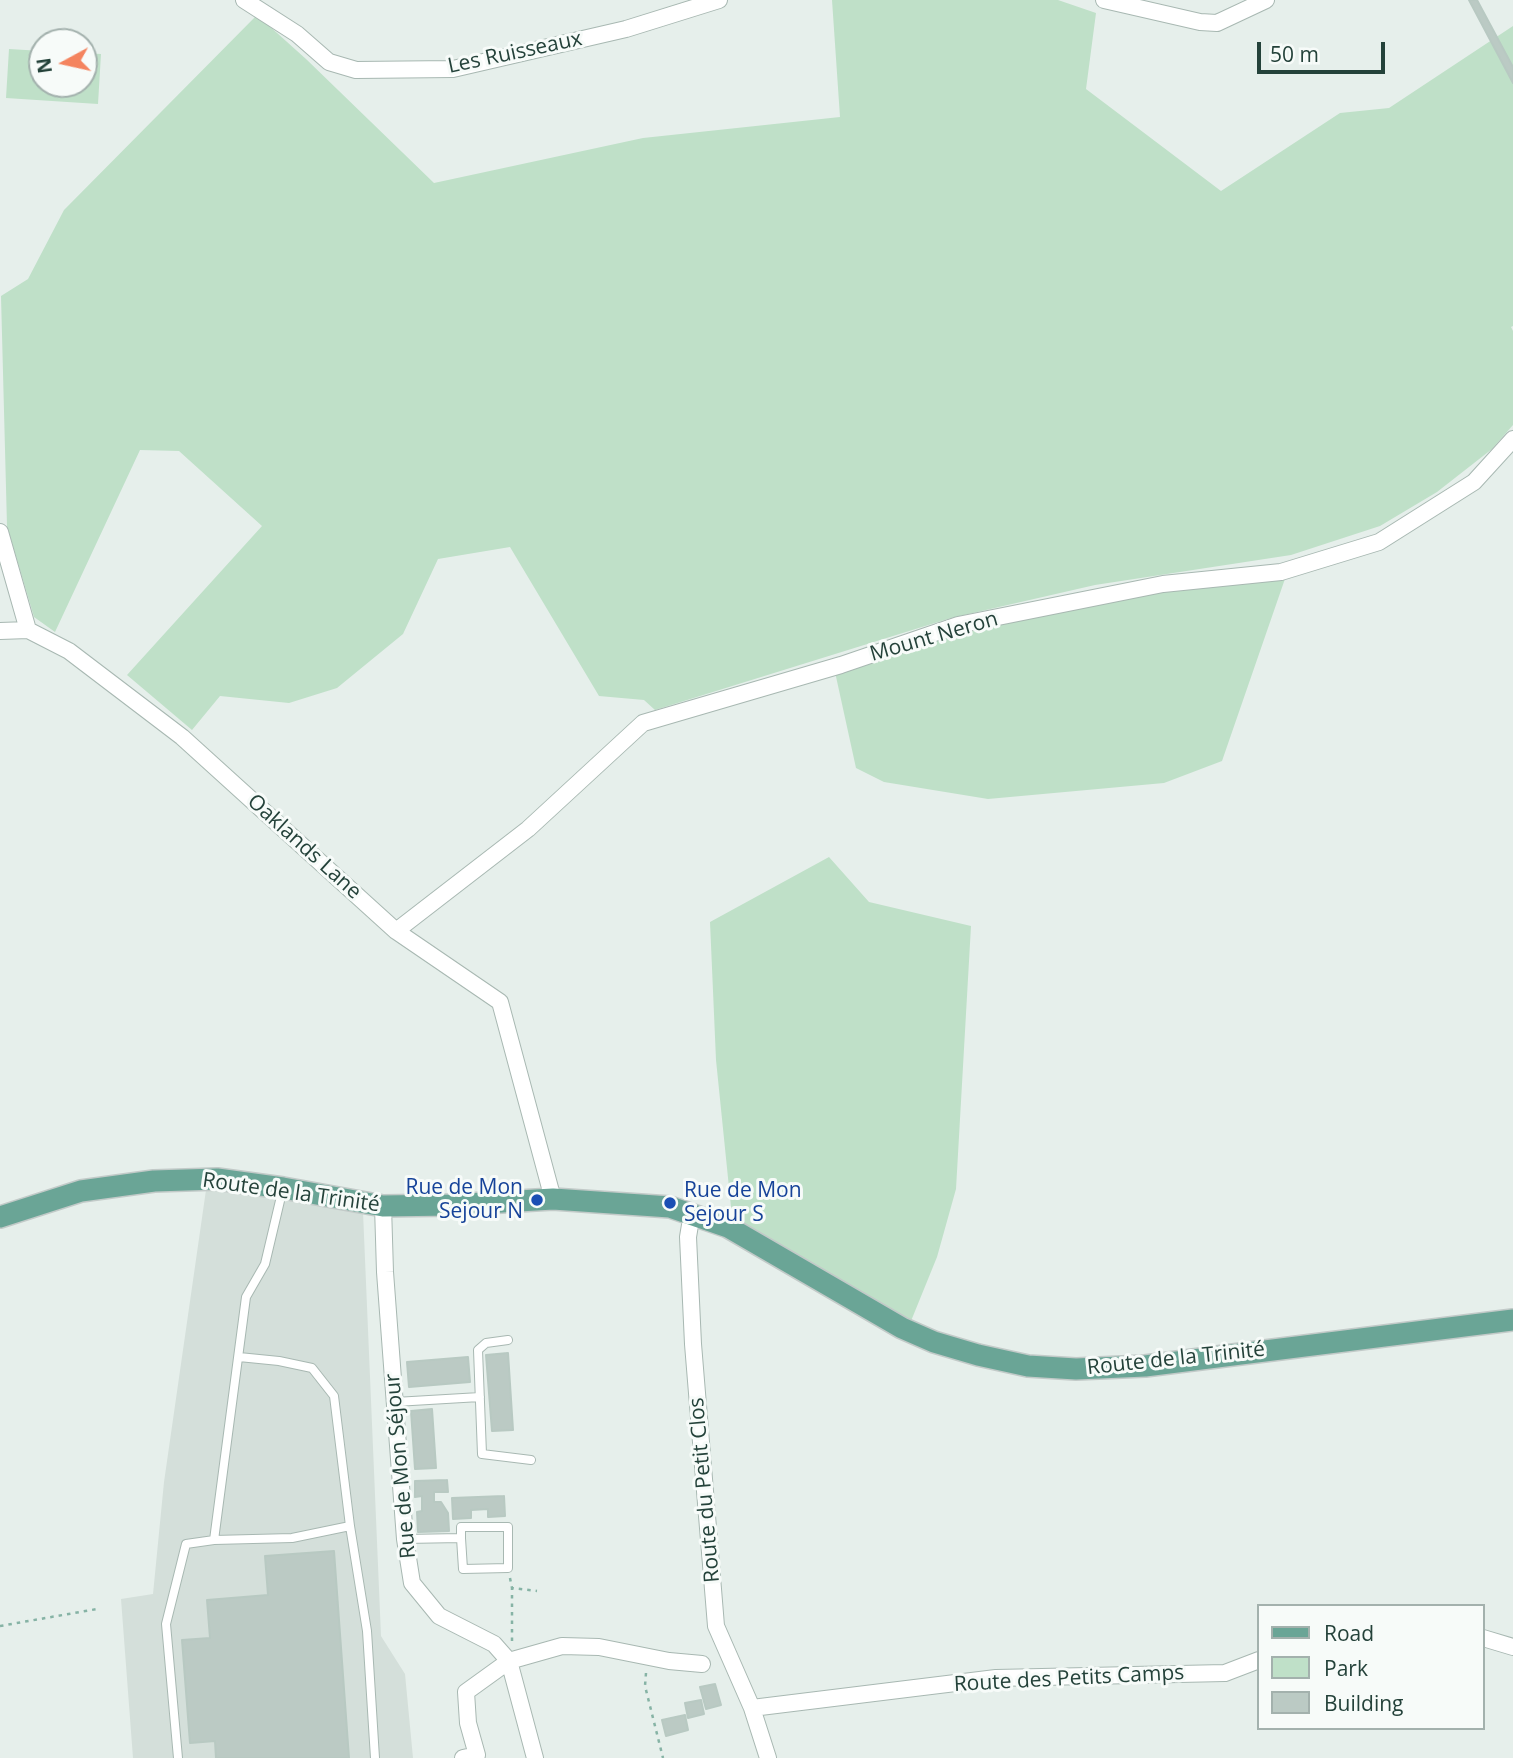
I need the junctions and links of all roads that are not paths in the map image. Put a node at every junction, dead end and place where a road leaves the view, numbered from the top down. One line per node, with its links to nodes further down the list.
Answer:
1 (244, 0): 2 (street, Les Ruisseaux)
2 (719, 0)
3 (1104, 0): 4 (street)
4 (1266, 0)
5 (1513, 439): 9 (street, Mount Neron)
6 (0, 532): 7 (street)
7 (28, 630): 8 (street); 9 (street, Oaklands Lane)
8 (0, 631)
9 (396, 930): 11 (street, Oaklands Lane)
10 (283, 1188): 12 (main road, Route de la Trinité); 14 (main road, Route de la Trinité); 17 (lane)
11 (553, 1199): 12 (main road, Route de la Trinité); 13 (main road, Route de la Trinité)
12 (383, 1206): 19 (street, Rue de Mon Séjour)
13 (692, 1213): 15 (main road, Route de la Trinité); 30 (street, Route du Petit Clos)
14 (0, 1217)
15 (1513, 1320)
16 (508, 1340): 18 (lane)
17 (239, 1357): 21 (lane); 24 (lane)
18 (480, 1397): 19 (lane); 20 (lane)
19 (395, 1402): 23 (street, Rue de Mon Séjour)
20 (531, 1460)
21 (350, 1526): 24 (lane); 32 (lane)
22 (461, 1538): 22 (lane); 23 (lane)
23 (405, 1539): 28 (street, Rue de Mon Séjour)
24 (214, 1540): 31 (lane)
25 (1485, 1639): 26 (street)
26 (1513, 1647)
27 (1258, 1660): 30 (street, Route des Petits Camps)
28 (509, 1661): 29 (street); 33 (street); 34 (street)
29 (702, 1664)
30 (752, 1708): 35 (street, Route du Petit Clos)
31 (178, 1758)
32 (375, 1758)
33 (463, 1758)
34 (535, 1758)
35 (768, 1758)

